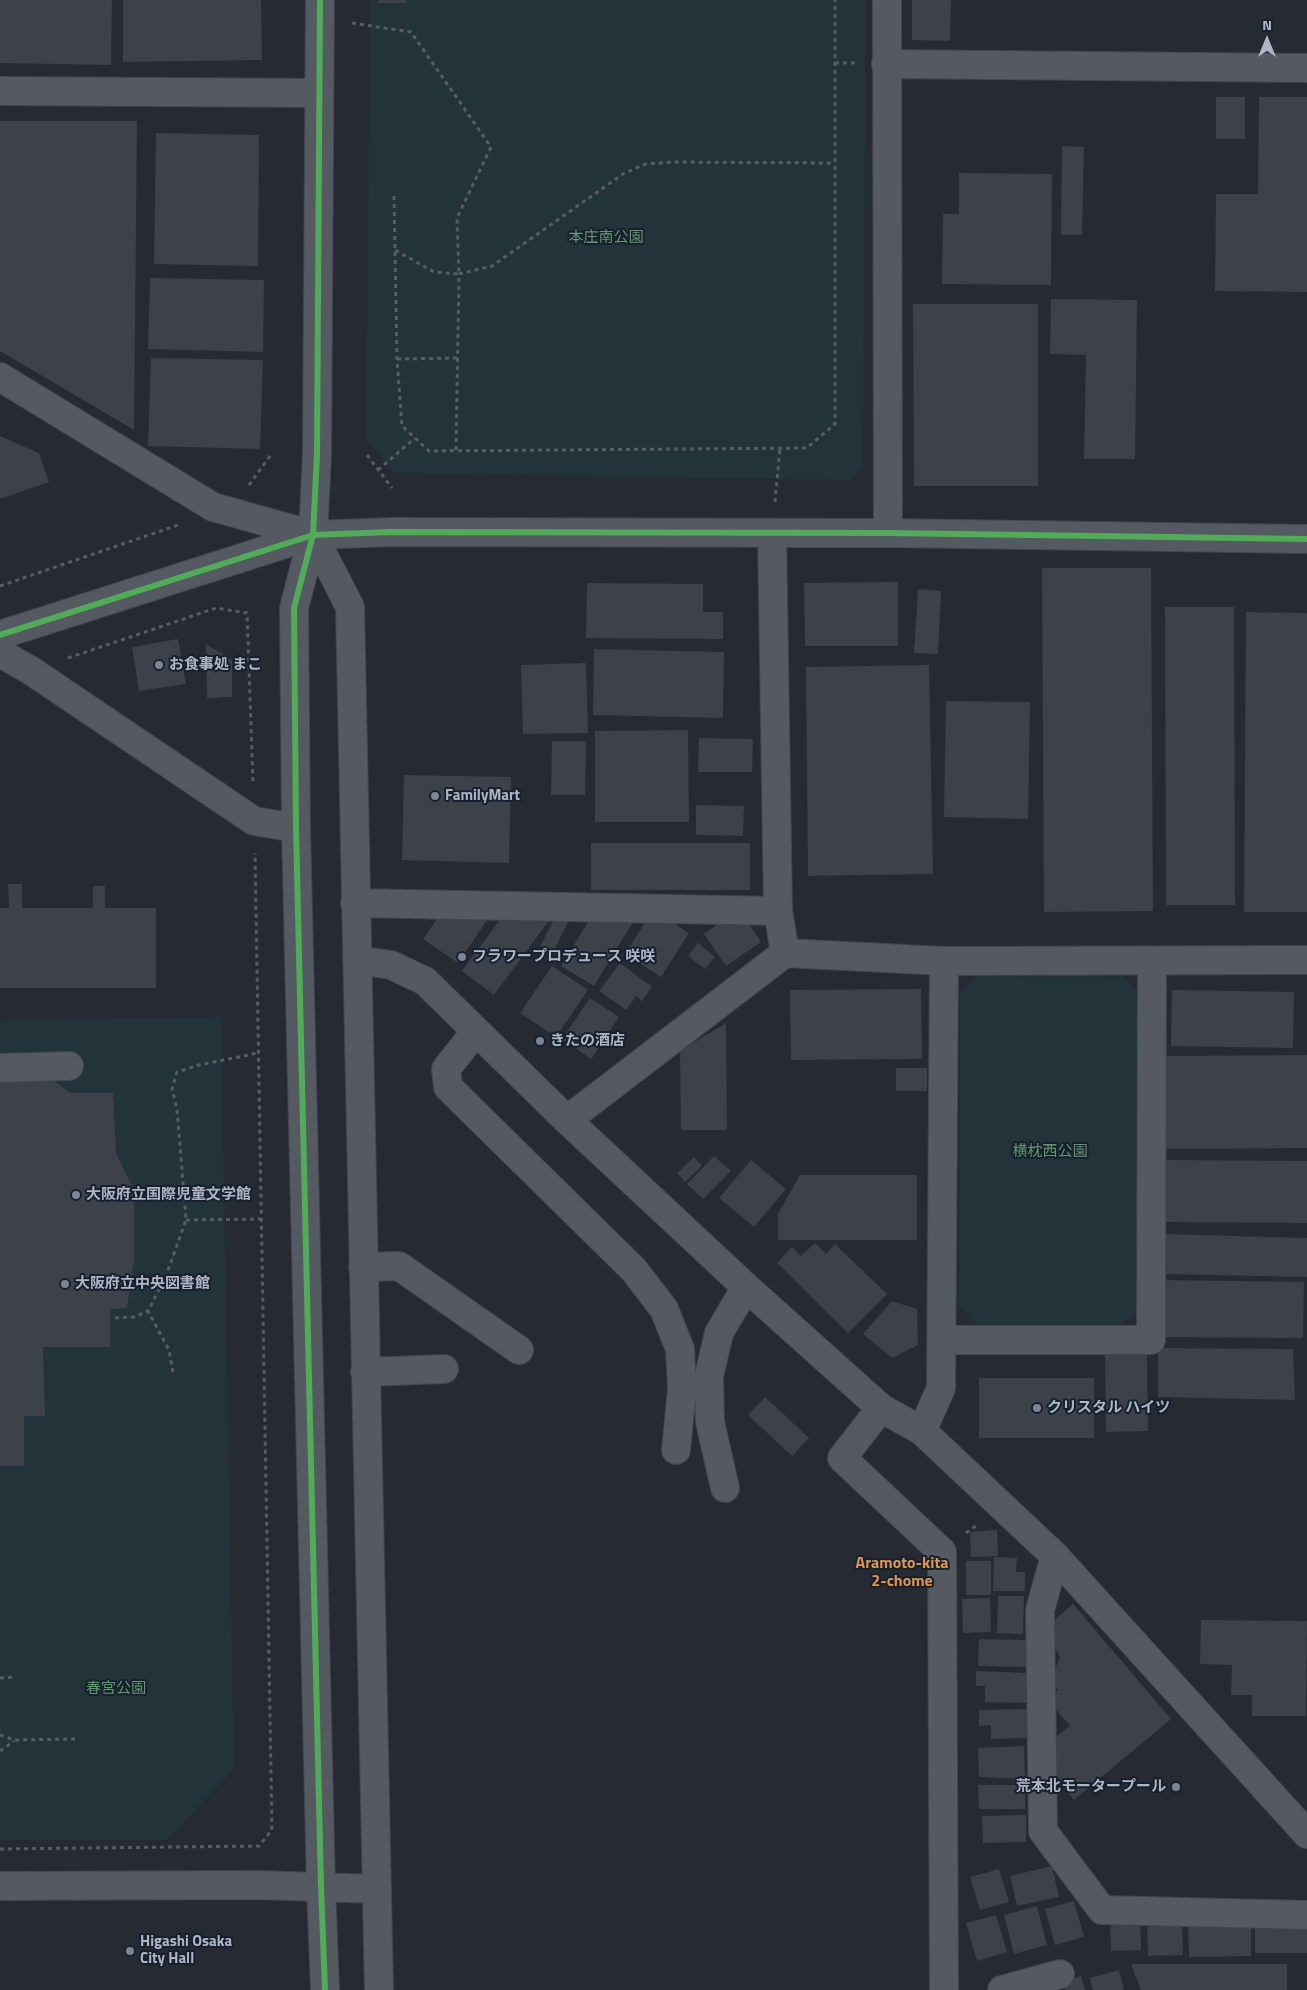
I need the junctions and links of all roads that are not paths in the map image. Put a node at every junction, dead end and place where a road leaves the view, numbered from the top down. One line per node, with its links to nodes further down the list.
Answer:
1 (886, 0): 3 (street)
2 (320, 10): 6 (street)
3 (886, 64): 4 (street); 9 (street)
4 (1307, 68)
5 (0, 91): 6 (street)
6 (319, 94): 10 (street)
7 (0, 377): 10 (street)
8 (772, 533): 9 (street); 10 (street); 16 (street)
9 (888, 533): 11 (street)
10 (314, 535): 12 (street); 14 (street); 15 (street)
11 (1307, 539)
12 (0, 634)
13 (0, 653): 14 (street)
14 (296, 828): 39 (street)
15 (355, 903): 16 (street); 18 (street)
16 (778, 911): 17 (street)
17 (785, 953): 20 (street); 25 (street)
18 (357, 960): 22 (street); 26 (street)
19 (1307, 960): 21 (street)
20 (944, 961): 21 (street); 28 (street)
21 (1152, 962): 28 (street)
22 (476, 1031): 25 (street); 34 (street)
23 (69, 1066): 24 (street)
24 (0, 1068)
25 (567, 1120): 27 (street)
26 (363, 1267): 29 (street); 31 (street)
27 (746, 1287): 32 (street); 35 (street)
28 (943, 1340): 33 (street)
29 (519, 1350)
30 (444, 1369): 31 (street)
31 (365, 1372): 40 (street)
32 (881, 1408): 33 (street); 45 (street)
33 (922, 1431): 36 (street)
34 (676, 1450)
35 (725, 1488)
36 (1055, 1556): 37 (street); 41 (street)
37 (1307, 1834)
38 (0, 1886): 39 (street)
39 (320, 1886): 40 (street); 43 (street)
40 (376, 1889): 44 (street)
41 (1307, 1915)
42 (1060, 1974): 46 (street)
43 (326, 1990)
44 (379, 1990)
45 (944, 1990)
46 (1002, 1990)

